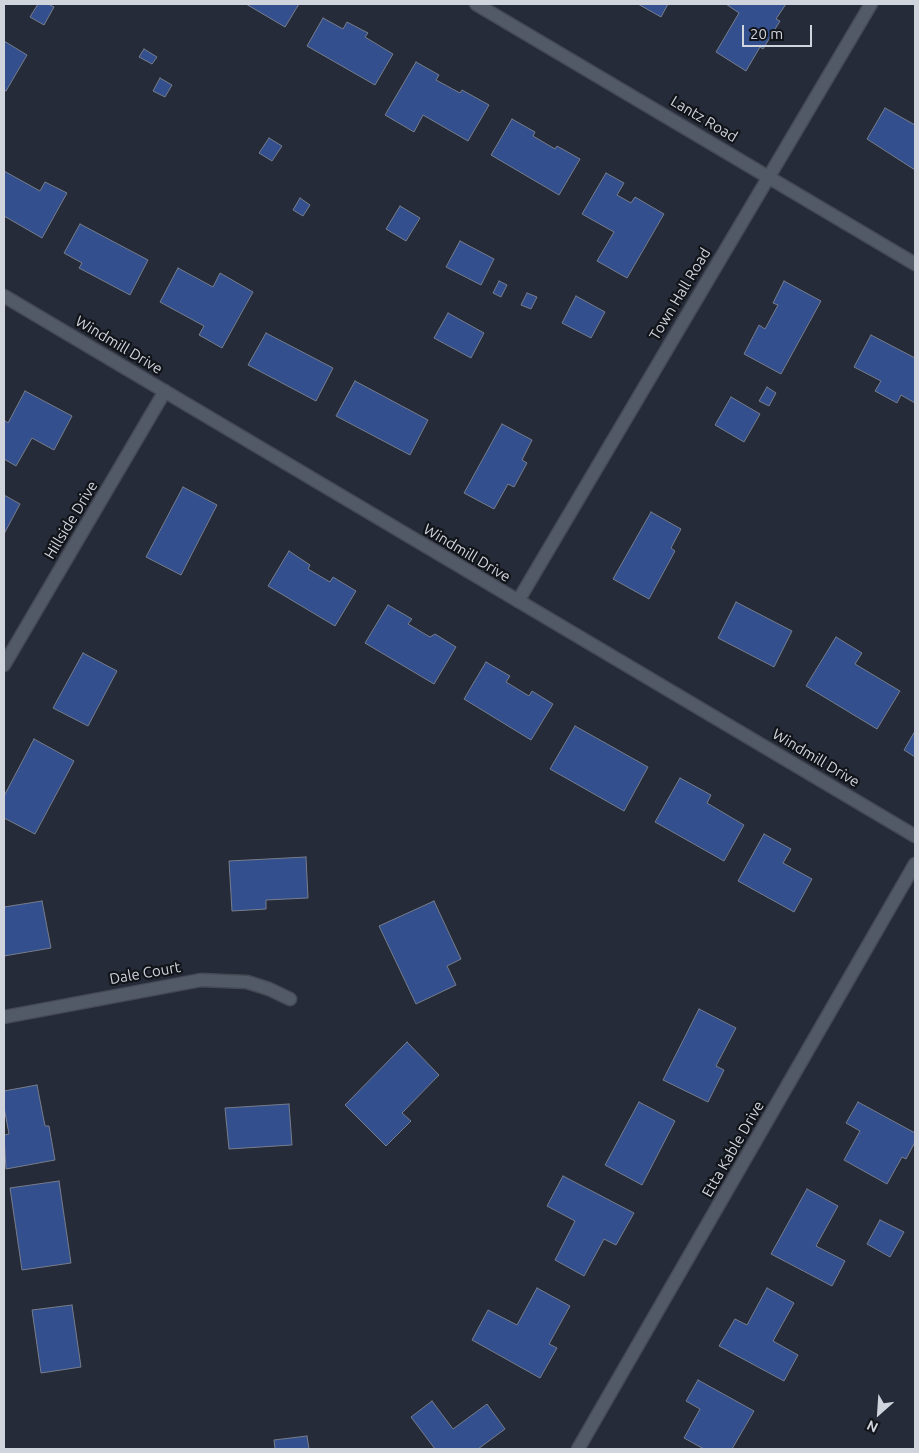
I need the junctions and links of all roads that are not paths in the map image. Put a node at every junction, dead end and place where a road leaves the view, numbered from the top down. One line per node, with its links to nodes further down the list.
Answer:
1 (476, 4): 3 (street, Lantz Road)
2 (871, 4): 3 (street, Town Hall Road)
3 (769, 176): 4 (street, Lantz Road); 7 (street, Town Hall Road)
4 (915, 264)
5 (4, 296): 6 (street, Windmill Drive)
6 (164, 391): 7 (street, Windmill Drive); 8 (street, Hillside Drive)
7 (518, 601): 9 (street, Windmill Drive)
8 (4, 665)
9 (915, 836)
10 (915, 864): 13 (street, Etta Kable Drive)
11 (290, 1000): 12 (street, Dale Court)
12 (4, 1017)
13 (578, 1449)

